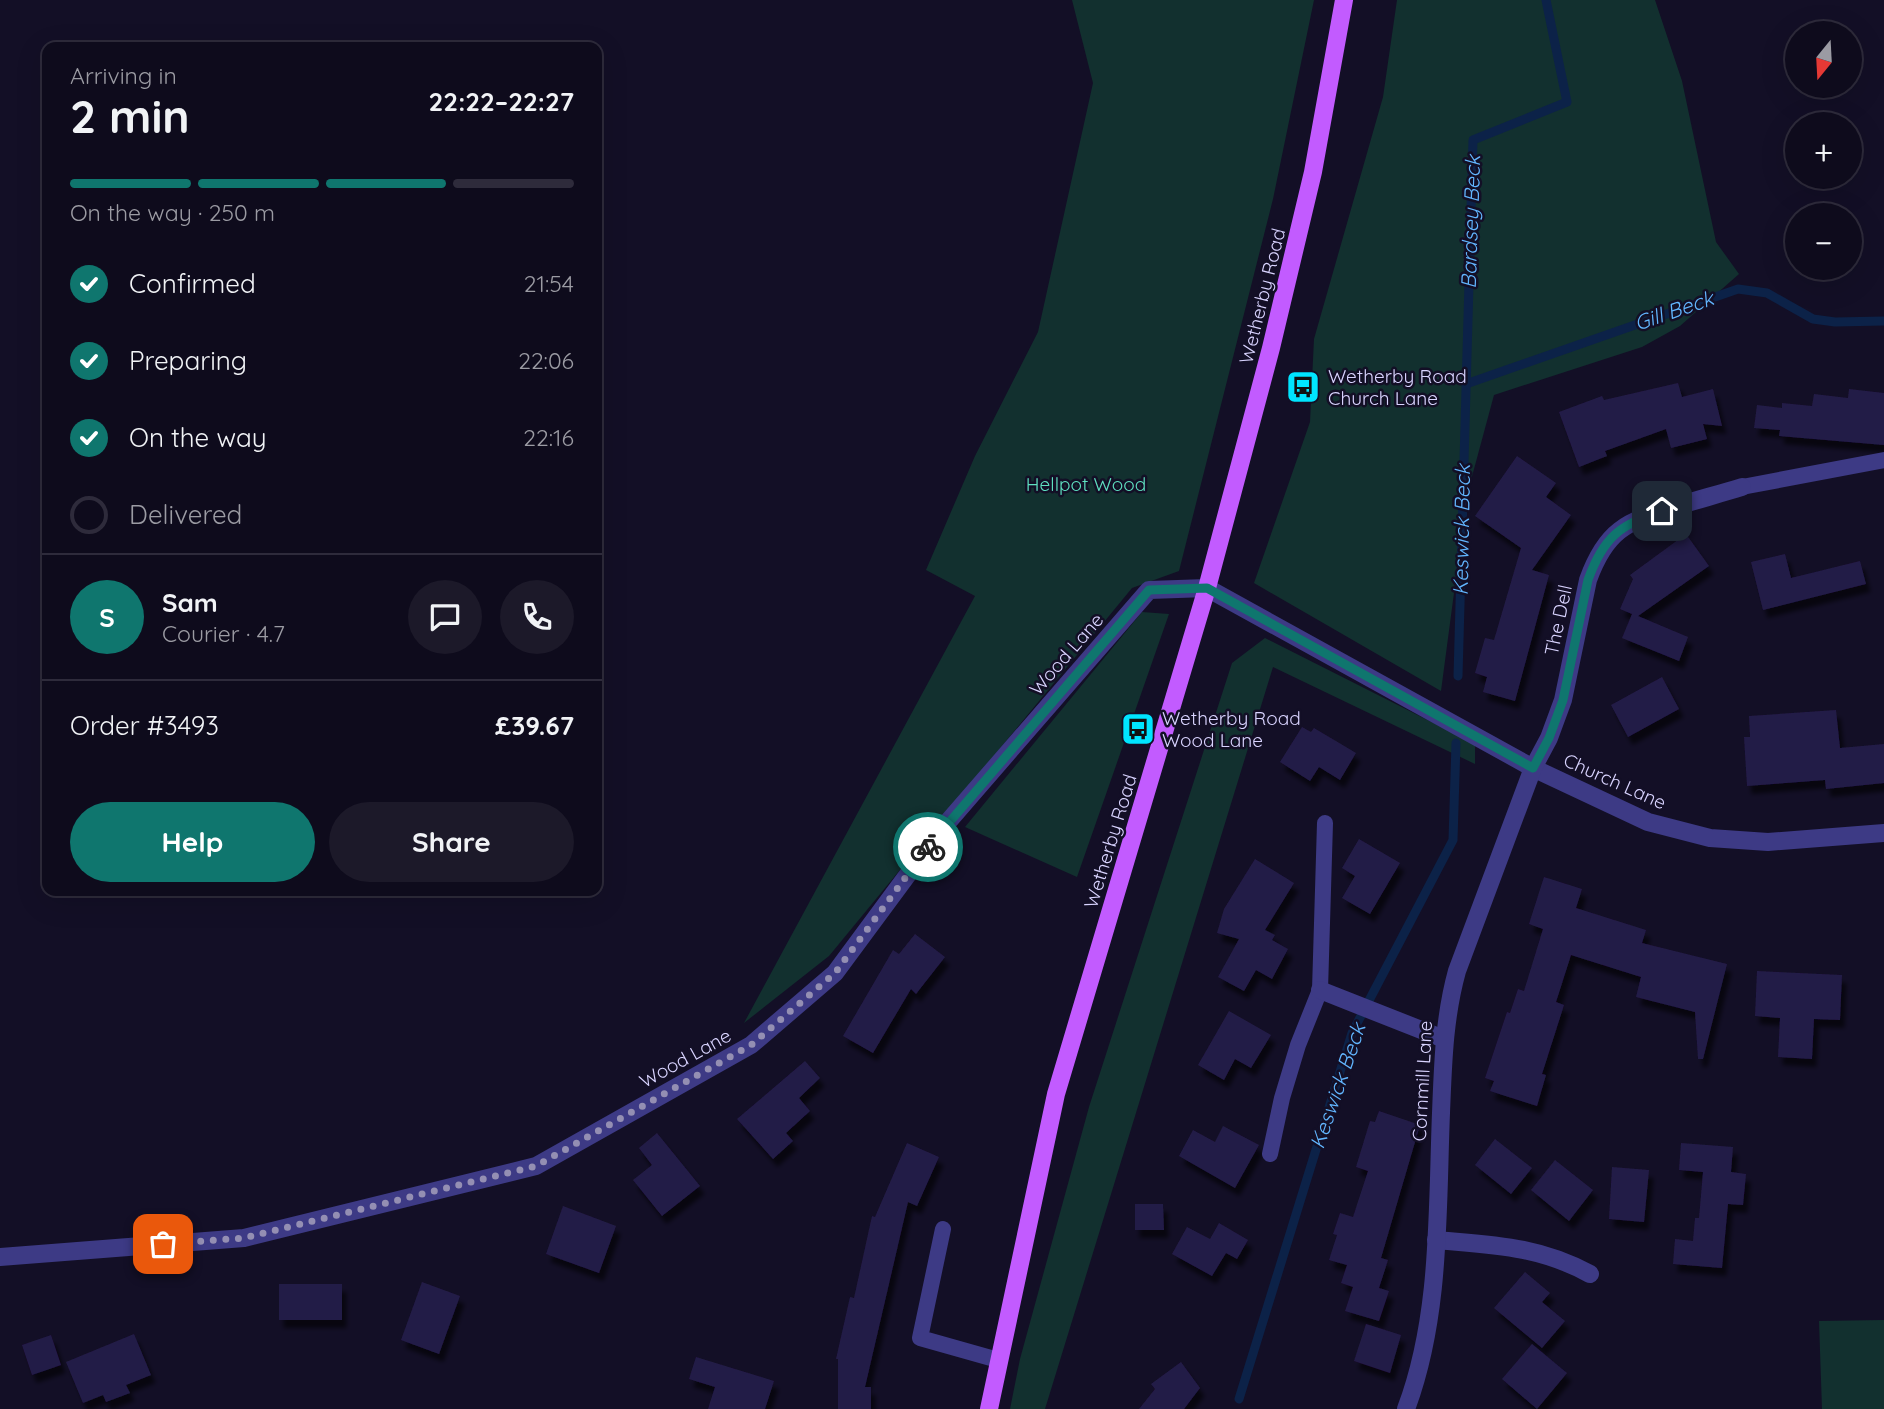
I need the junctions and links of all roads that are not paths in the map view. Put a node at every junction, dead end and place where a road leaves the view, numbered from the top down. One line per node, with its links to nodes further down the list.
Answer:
1 (1344, 0): 4 (main road, Wetherby Road)
2 (1884, 460): 3 (lane)
3 (1742, 487): 5 (street, The Dell)
4 (1207, 588): 5 (street, Church Lane); 13 (street, Wood Lane); 15 (main road, Wetherby Road)
5 (1533, 768): 7 (street, Church Lane); 9 (street, Cornmill Lane)
6 (1325, 823): 8 (lane)
7 (1884, 833)
8 (1320, 990): 9 (street); 10 (lane)
9 (1444, 1039): 12 (street, Cornmill Lane)
10 (1270, 1154)
11 (943, 1229): 15 (lane)
12 (1436, 1240): 14 (street); 17 (street, Cornmill Lane)
13 (0, 1256)
14 (1590, 1274)
15 (998, 1360): 16 (main road, Wetherby Road)
16 (989, 1409)
17 (1406, 1409)

